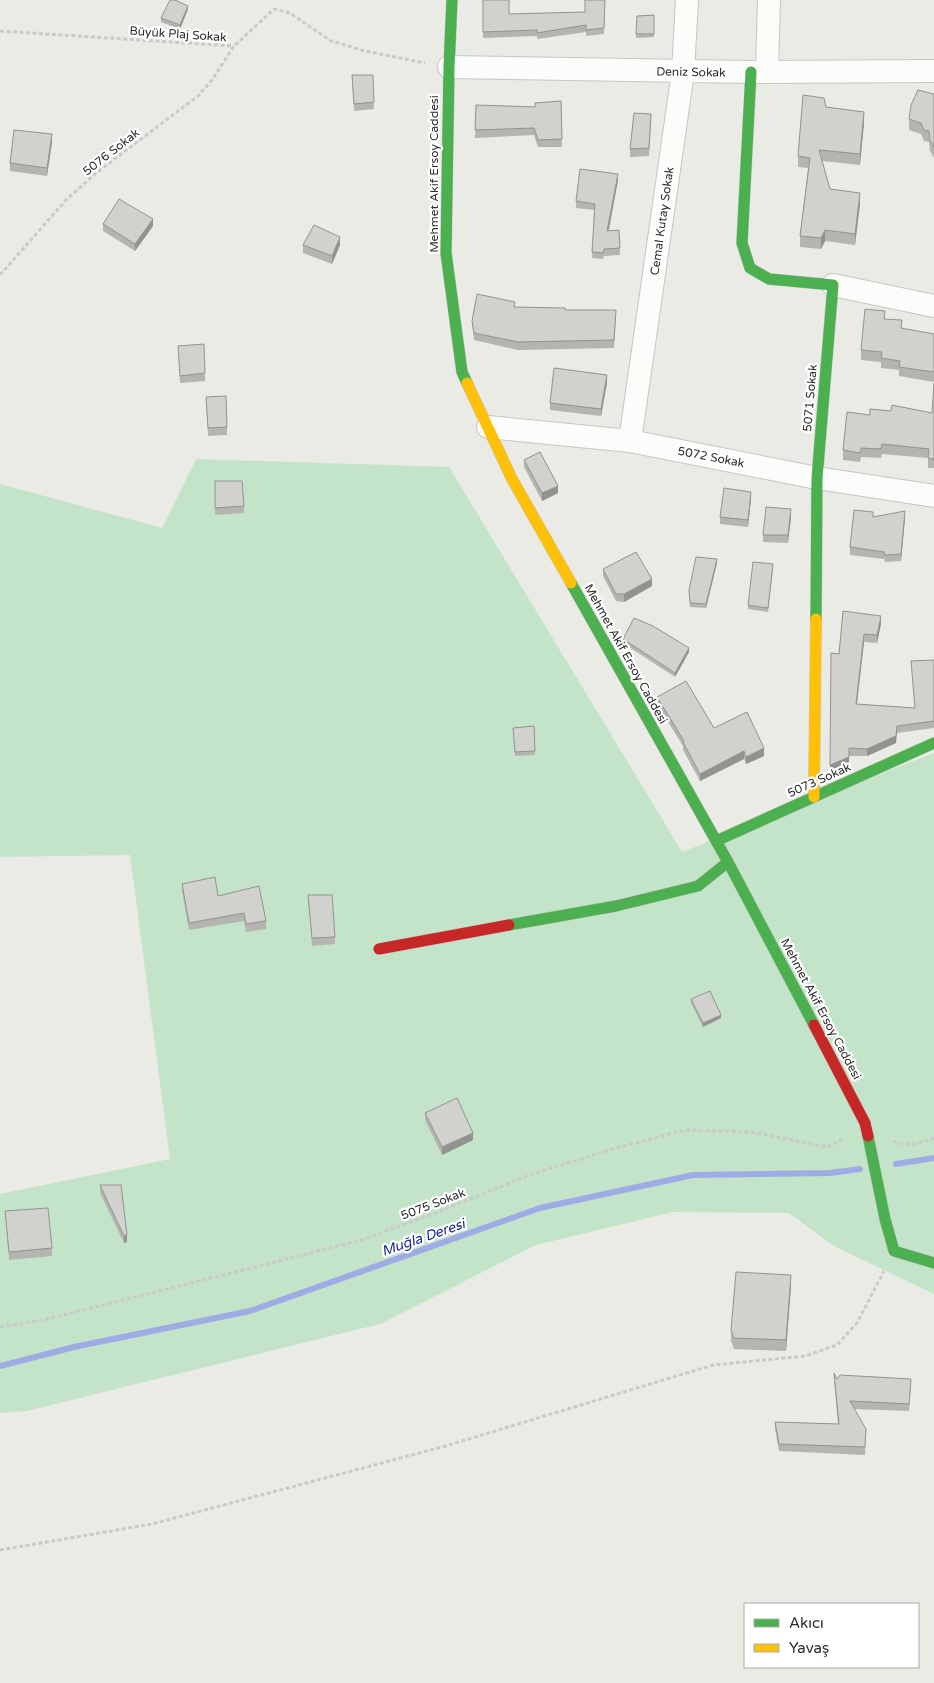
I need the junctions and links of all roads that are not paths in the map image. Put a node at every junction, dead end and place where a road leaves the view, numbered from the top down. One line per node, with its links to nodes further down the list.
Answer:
1 (452, 0): 4 (street, Mehmet Akif Ersoy Caddesi)
2 (687, 0): 6 (street, Cemal Kutay Sokak)
3 (769, 0): 7 (street)
4 (449, 67): 6 (street, Deniz Sokak); 10 (street, Mehmet Akif Ersoy Caddesi)
5 (934, 71): 7 (street, Deniz Sokak)
6 (683, 72): 7 (street, Deniz Sokak); 11 (street, Cemal Kutay Sokak)
7 (759, 72): 8 (street)
8 (833, 285): 9 (street); 12 (street, 5071 Sokak)
9 (934, 306)
10 (488, 427): 11 (street, 5072 Sokak); 16 (street, Mehmet Akif Ersoy Caddesi)
11 (630, 441): 12 (street, 5072 Sokak)
12 (817, 478): 13 (street, 5072 Sokak); 15 (street, 5071 Sokak)
13 (934, 496)
14 (934, 744): 15 (street, 5073 Sokak)
15 (814, 797): 16 (street, 5073 Sokak)
16 (716, 841): 17 (street, Mehmet Akif Ersoy Caddesi)
17 (728, 862): 18 (street); 19 (street, Mehmet Akif Ersoy Caddesi)
18 (379, 949)
19 (934, 1263)

